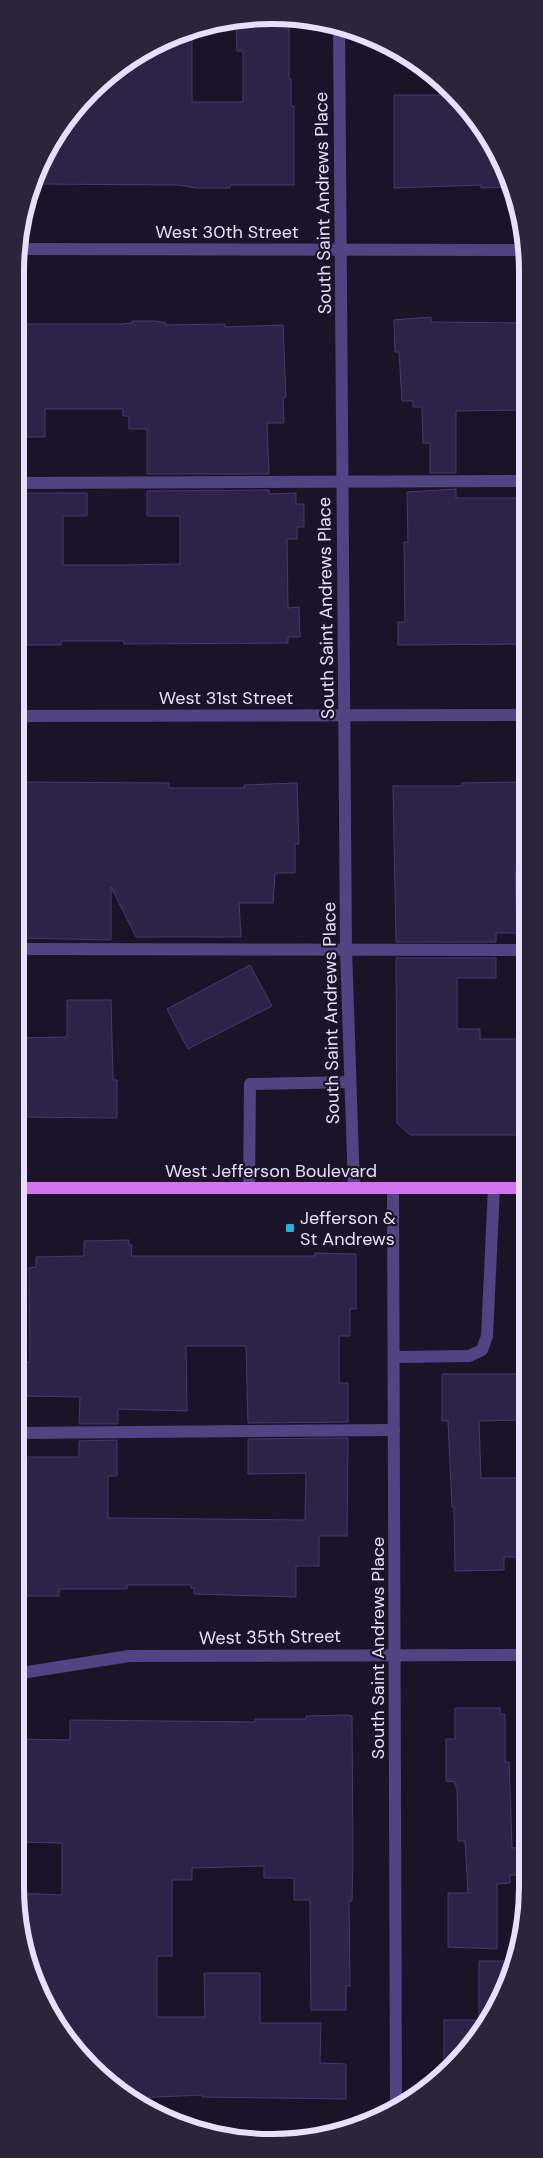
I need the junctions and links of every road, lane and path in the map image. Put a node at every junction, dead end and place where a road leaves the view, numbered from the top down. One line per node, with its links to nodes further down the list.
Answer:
1 (339, 33): 3 (street, South Saint Andrews Place)
2 (25, 249): 3 (street, West 30th Street)
3 (342, 250): 4 (street, West 30th Street); 5 (street, South Saint Andrews Place)
4 (518, 250)
5 (342, 481): 6 (street); 7 (street); 8 (street, South Saint Andrews Place)
6 (519, 481)
7 (24, 483)
8 (345, 715): 9 (street, West 31st Street); 10 (street, West 31st Street); 12 (street, South Saint Andrews Place)
9 (519, 715)
10 (24, 716)
11 (24, 949): 12 (street)
12 (346, 949): 13 (street); 14 (street, South Saint Andrews Place)
13 (519, 950)
14 (350, 1082): 15 (street); 17 (street, South Saint Andrews Place)
15 (249, 1187): 16 (main road, West Jefferson Boulevard); 17 (main road, West Jefferson Boulevard)
16 (24, 1188)
17 (354, 1188): 20 (main road, West Jefferson Boulevard)
18 (494, 1188): 19 (main road, West Jefferson Boulevard); 20 (main road, West Jefferson Boulevard); 21 (street)
19 (519, 1188)
20 (393, 1189): 21 (street, South Saint Andrews Place)
21 (394, 1356): 22 (street, South Saint Andrews Place)
22 (394, 1430): 23 (street); 24 (street, South Saint Andrews Place)
23 (24, 1433)
24 (395, 1655): 25 (street, West 35th Street); 26 (street, West 35th Street); 27 (street, South Saint Andrews Place)
25 (519, 1655)
26 (24, 1673)
27 (396, 2100)

